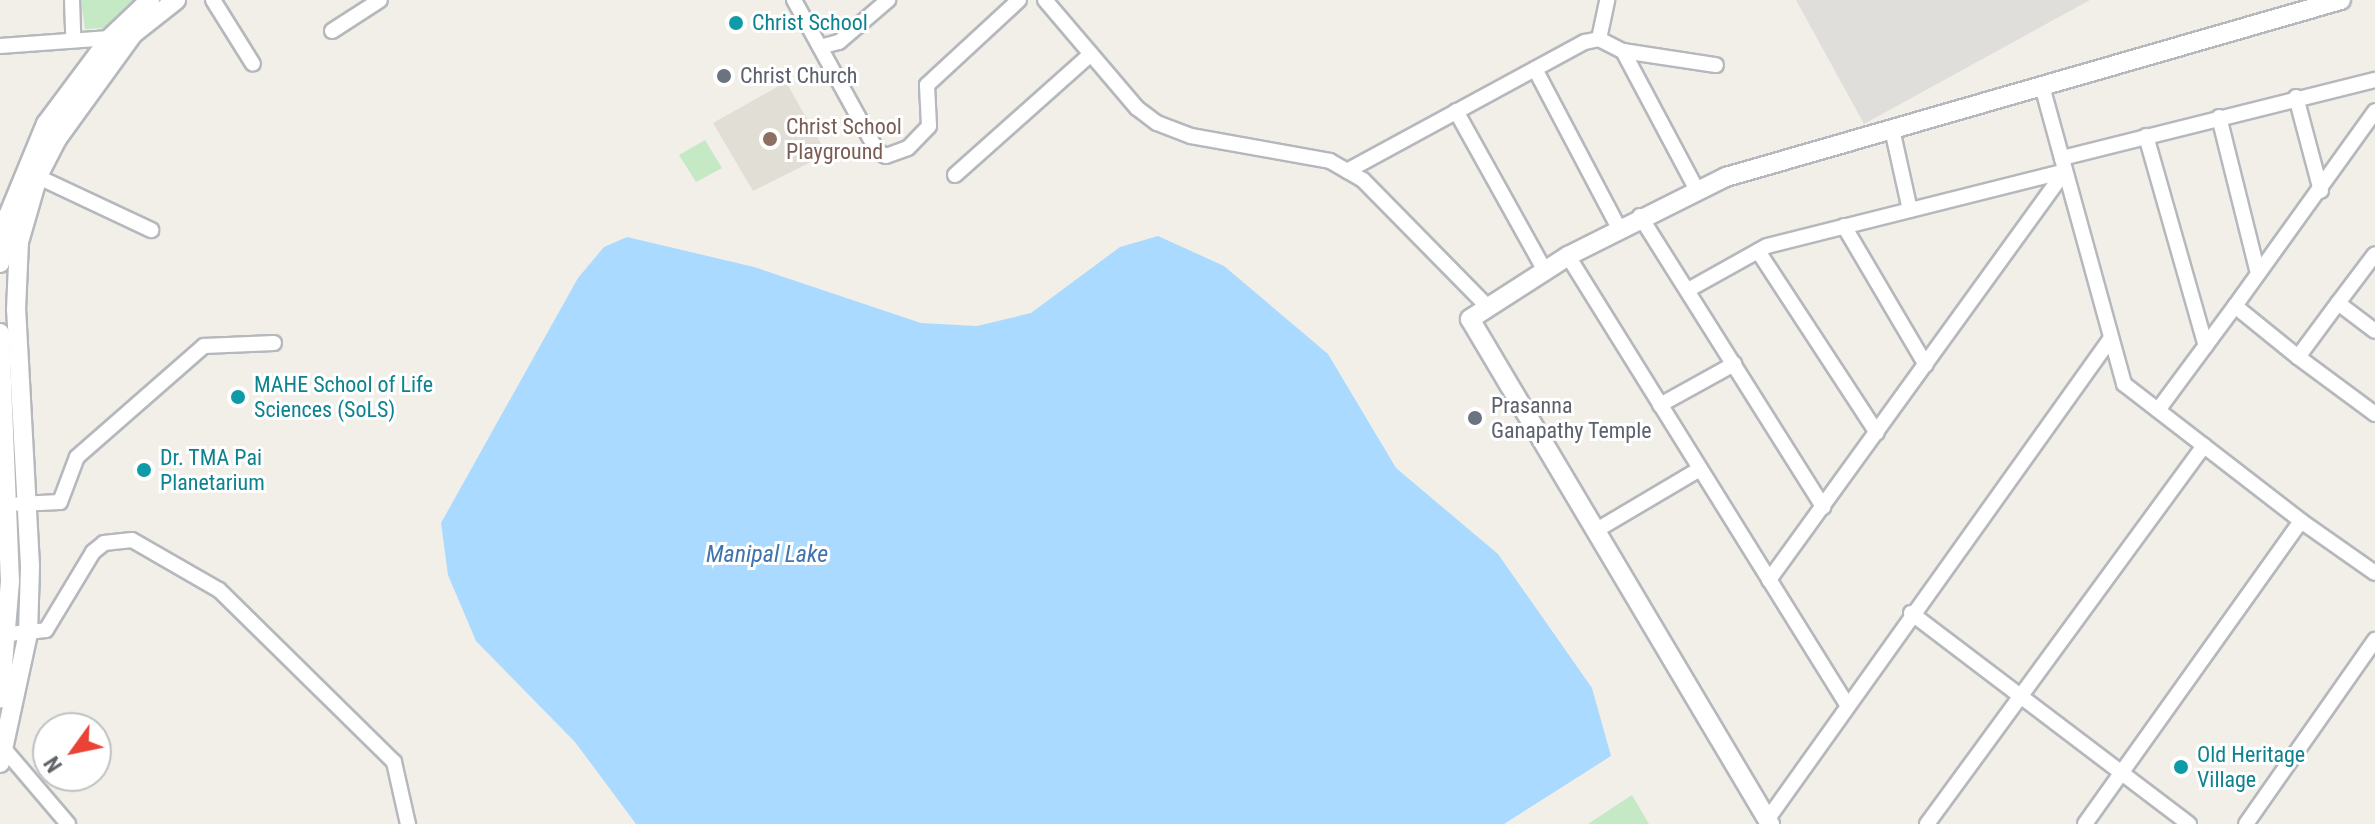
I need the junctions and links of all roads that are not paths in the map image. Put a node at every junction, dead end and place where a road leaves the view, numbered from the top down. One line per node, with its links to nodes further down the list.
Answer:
1 (72, 0): 13 (street)
2 (150, 0): 14 (street)
3 (176, 0): 33 (street)
4 (213, 0): 20 (street)
5 (380, 0): 12 (street)
6 (794, 0): 17 (street)
7 (888, 0): 17 (street)
8 (1019, 0): 17 (street)
9 (1045, 0): 19 (street)
10 (1607, 0): 15 (street)
11 (2341, 0): 24 (street)
12 (332, 31)
13 (73, 38): 14 (street); 16 (street)
14 (110, 38): 33 (street)
15 (1599, 39): 18 (street); 22 (street)
16 (0, 46)
17 (820, 47)
18 (1623, 51): 21 (street); 35 (street)
19 (1091, 54): 32 (street); 34 (street)
20 (253, 64)
21 (1716, 65)
22 (1535, 69): 26 (street); 40 (street)
23 (2375, 80): 25 (street)
24 (2042, 86): 29 (street); 31 (street)
25 (2296, 97): 28 (street); 36 (street)
26 (1456, 111): 32 (street); 46 (street)
27 (2375, 111): 36 (street)
28 (2219, 117): 30 (street); 47 (street)
29 (1892, 129): 35 (street); 37 (street)
30 (2146, 136): 31 (street); 56 (street)
31 (2064, 165): 37 (street); 54 (street); 59 (street)
32 (1347, 171): 51 (street)
33 (31, 173): 41 (street); 45 (street); 67 (street)
34 (955, 175)
35 (1697, 190): 38 (street)
36 (2321, 191): 47 (street)
37 (1910, 210): 39 (street)
38 (1640, 216): 40 (street); 48 (street)
39 (1844, 226): 42 (street); 59 (street)
40 (1619, 228): 44 (street)
41 (151, 230)
42 (1758, 251): 48 (street); 64 (street)
43 (2375, 254): 49 (street)
44 (1568, 256): 46 (street); 60 (street)
45 (0, 263)
46 (1545, 271): 51 (street)
47 (2258, 273): 50 (street)
48 (1688, 290): 58 (street)
49 (2338, 303): 52 (street); 57 (street)
50 (2235, 306): 56 (street); 57 (street)
51 (1488, 307): 70 (street)
52 (2375, 331)
53 (0, 333): 61 (street)
54 (2111, 338): 62 (street); 73 (street)
55 (274, 343): 67 (street)
56 (2206, 346): 62 (street)
57 (2298, 357): 63 (street)
58 (1734, 364): 60 (street); 68 (street)
59 (1926, 365): 64 (street)
60 (1660, 405): 66 (street)
61 (2, 410): 67 (street)
62 (2158, 410): 65 (street)
63 (2375, 414)
64 (1877, 433): 68 (street)
65 (2204, 445): 69 (street); 76 (street)
66 (1700, 469): 70 (street); 72 (street)
67 (16, 504): 74 (street)
68 (1823, 507): 72 (street)
69 (2301, 521): 71 (street); 80 (street)
70 (1595, 531): 81 (street)
71 (2375, 573)
72 (1769, 580): 78 (street)
73 (1911, 613): 76 (street); 78 (street)
74 (18, 634): 77 (street); 79 (street); 83 (street)
75 (2375, 640): 87 (street)
76 (2020, 696): 80 (street); 84 (street)
77 (0, 699)
78 (1846, 703): 81 (street)
79 (2, 753): 82 (street)
80 (2121, 773): 85 (street); 86 (street)
81 (1768, 822)
82 (68, 824)
83 (408, 824)
84 (1927, 824)
85 (2085, 824)
86 (2189, 824)
87 (2246, 824)

